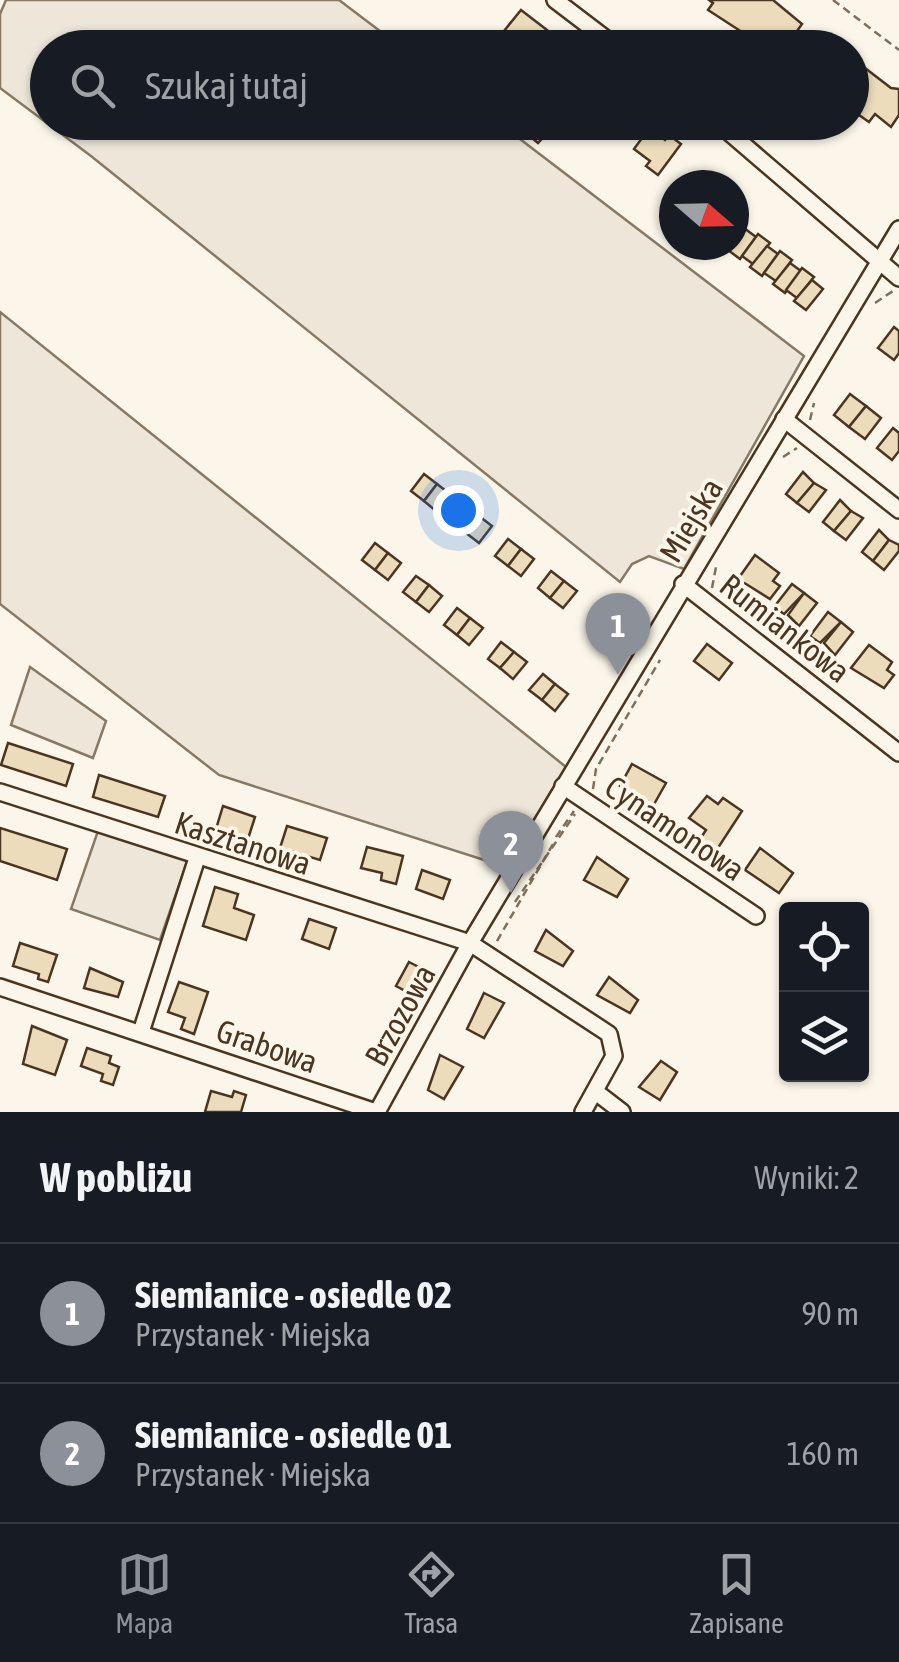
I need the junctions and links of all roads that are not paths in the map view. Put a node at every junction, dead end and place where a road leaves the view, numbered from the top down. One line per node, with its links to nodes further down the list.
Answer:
1 (555, 0): 2 (street)
2 (594, 30)
3 (738, 140): 5 (street)
4 (899, 229): 5 (street, Miejska)
5 (879, 262): 6 (street); 7 (street, Miejska)
6 (897, 284)
7 (784, 419): 8 (street); 9 (street, Miejska)
8 (899, 510)
9 (684, 584): 10 (street, Rumiankowa); 11 (street, Miejska)
10 (899, 752)
11 (563, 786): 14 (street, Cynamonowa); 15 (street, Miejska)
12 (0, 792): 13 (street, Kasztanowa)
13 (197, 858): 15 (street, Kasztanowa); 17 (street)
14 (756, 916)
15 (470, 943): 18 (street, Kasztanowa); 19 (street, Brzozowa)
16 (0, 987): 17 (street, Grabowa)
17 (141, 1032): 19 (street, Grabowa)
18 (596, 1092): 20 (street, Kasztanowa); 21 (street)
19 (377, 1112)
20 (583, 1112)
21 (622, 1112)

